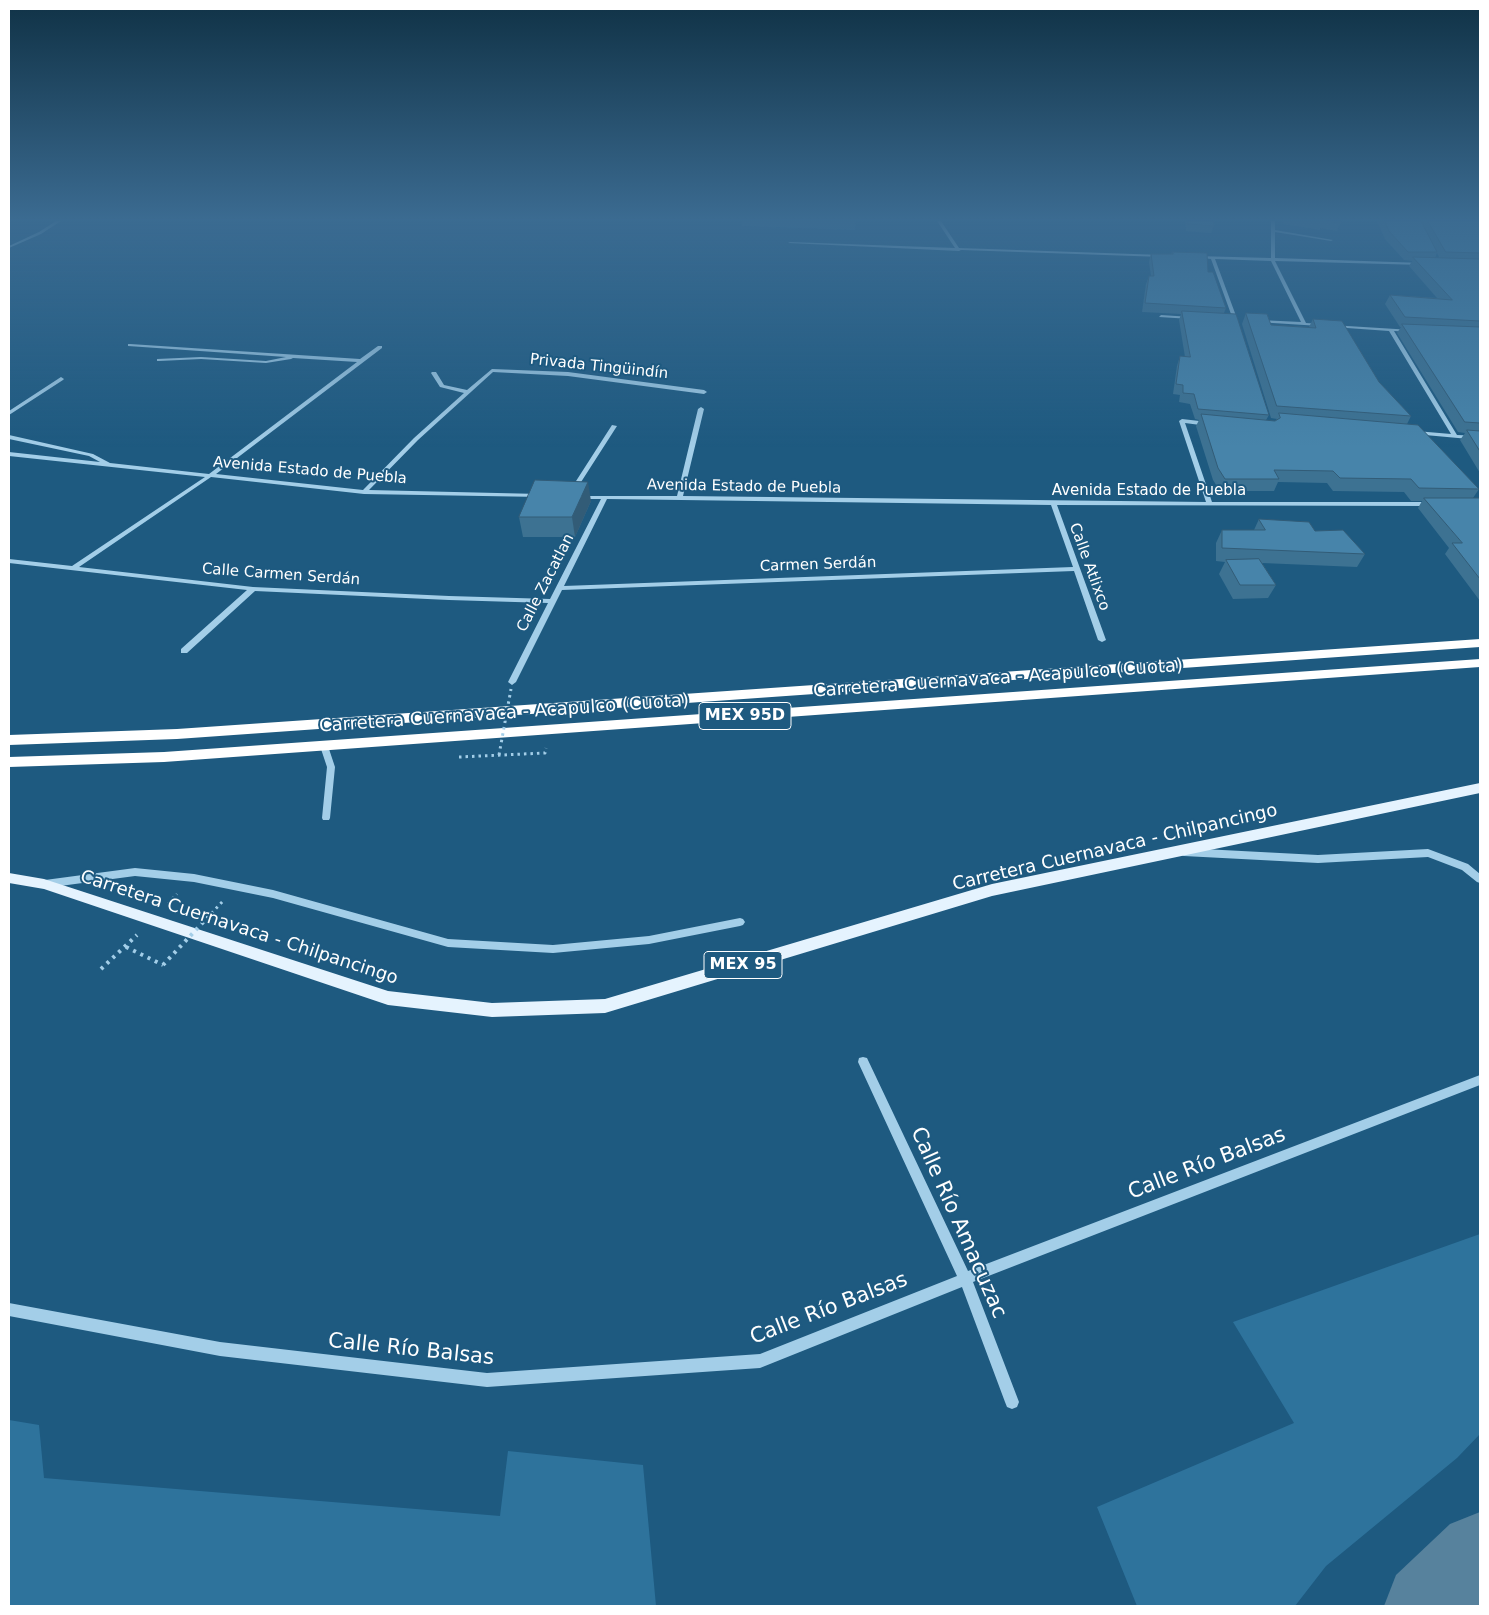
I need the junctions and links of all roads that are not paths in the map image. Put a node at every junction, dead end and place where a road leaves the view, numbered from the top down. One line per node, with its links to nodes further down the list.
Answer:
1 (1227, 296): 6 (street)
2 (1291, 296): 9 (street)
3 (1161, 316): 4 (street)
4 (1198, 318)
5 (1227, 320): 6 (street)
6 (1236, 320): 7 (street); 10 (street)
7 (1246, 321)
8 (1255, 321): 9 (street)
9 (1304, 324): 11 (street)
10 (1239, 329)
11 (1391, 330): 12 (street); 27 (street)
12 (1421, 331)
13 (130, 345): 15 (street)
14 (380, 347): 17 (street)
15 (301, 356): 16 (street); 17 (street)
16 (159, 360)
17 (361, 361): 32 (street)
18 (434, 373): 20 (street)
19 (61, 379): 23 (street)
20 (467, 392): 21 (street, Privada Tingüindín); 33 (street)
21 (704, 392)
22 (701, 409): 36 (street)
23 (9, 413)
24 (1211, 424): 38 (street)
25 (614, 426): 35 (street, Avenida Estado de Puebla)
26 (1406, 432): 27 (street)
27 (1455, 436): 29 (street)
28 (9, 437): 31 (street)
29 (1480, 438)
30 (9, 454): 31 (street, Avenida Estado de Puebla)
31 (110, 465): 32 (street, Avenida Estado de Puebla)
32 (211, 475): 33 (street, Avenida Estado de Puebla); 41 (street)
33 (364, 492): 34 (street, Avenida Estado de Puebla)
34 (550, 496)
35 (605, 497): 36 (street, Avenida Estado de Puebla); 43 (street, Calle Zacatlan)
36 (679, 499): 37 (street, Avenida Estado de Puebla)
37 (1053, 502): 38 (street, Avenida Estado de Puebla); 42 (street, Calle Atlixco)
38 (1210, 504): 39 (street, Avenida Estado de Puebla)
39 (1442, 504)
40 (9, 561): 41 (street, Calle Carmen Serdán)
41 (72, 569): 44 (street, Calle Carmen Serdán)
42 (1076, 569): 43 (street, Carmen Serdán); 46 (street, Calle Atlixco)
43 (560, 588): 45 (street, Calle Zacatlan)
44 (253, 589): 45 (street, Calle Carmen Serdán); 48 (street)
45 (552, 601): 50 (street, Calle Zacatlan)
46 (1102, 640)
47 (1480, 643): 51 (highway, Carretera Cuernavaca - Acapulco (Cuota) / MEX 95D)
48 (184, 651)
49 (1480, 663): 52 (highway, Carretera Cuernavaca - Acapulco (Cuota) / MEX 95D)
50 (511, 685)
51 (9, 740)
52 (324, 746): 53 (highway, Carretera Cuernavaca - Acapulco (Cuota) / MEX 95D); 55 (street)
53 (9, 762)
54 (1480, 788): 56 (main road, Carretera Cuernavaca - Chilpancingo / MEX 95)
55 (326, 818)
56 (1174, 852): 58 (street); 59 (main road, Carretera Cuernavaca - Chilpancingo / MEX 95)
57 (9, 878): 59 (main road, Carretera Cuernavaca - Chilpancingo / MEX 95)
58 (1480, 879)
59 (44, 884): 60 (street)
60 (740, 922)
61 (863, 1062): 63 (street, Calle Río Amacuzac)
62 (1480, 1080): 63 (street, Calle Río Balsas)
63 (965, 1279): 64 (street, Calle Río Balsas); 65 (street, Calle Río Amacuzac)
64 (9, 1310)
65 (1012, 1402)

